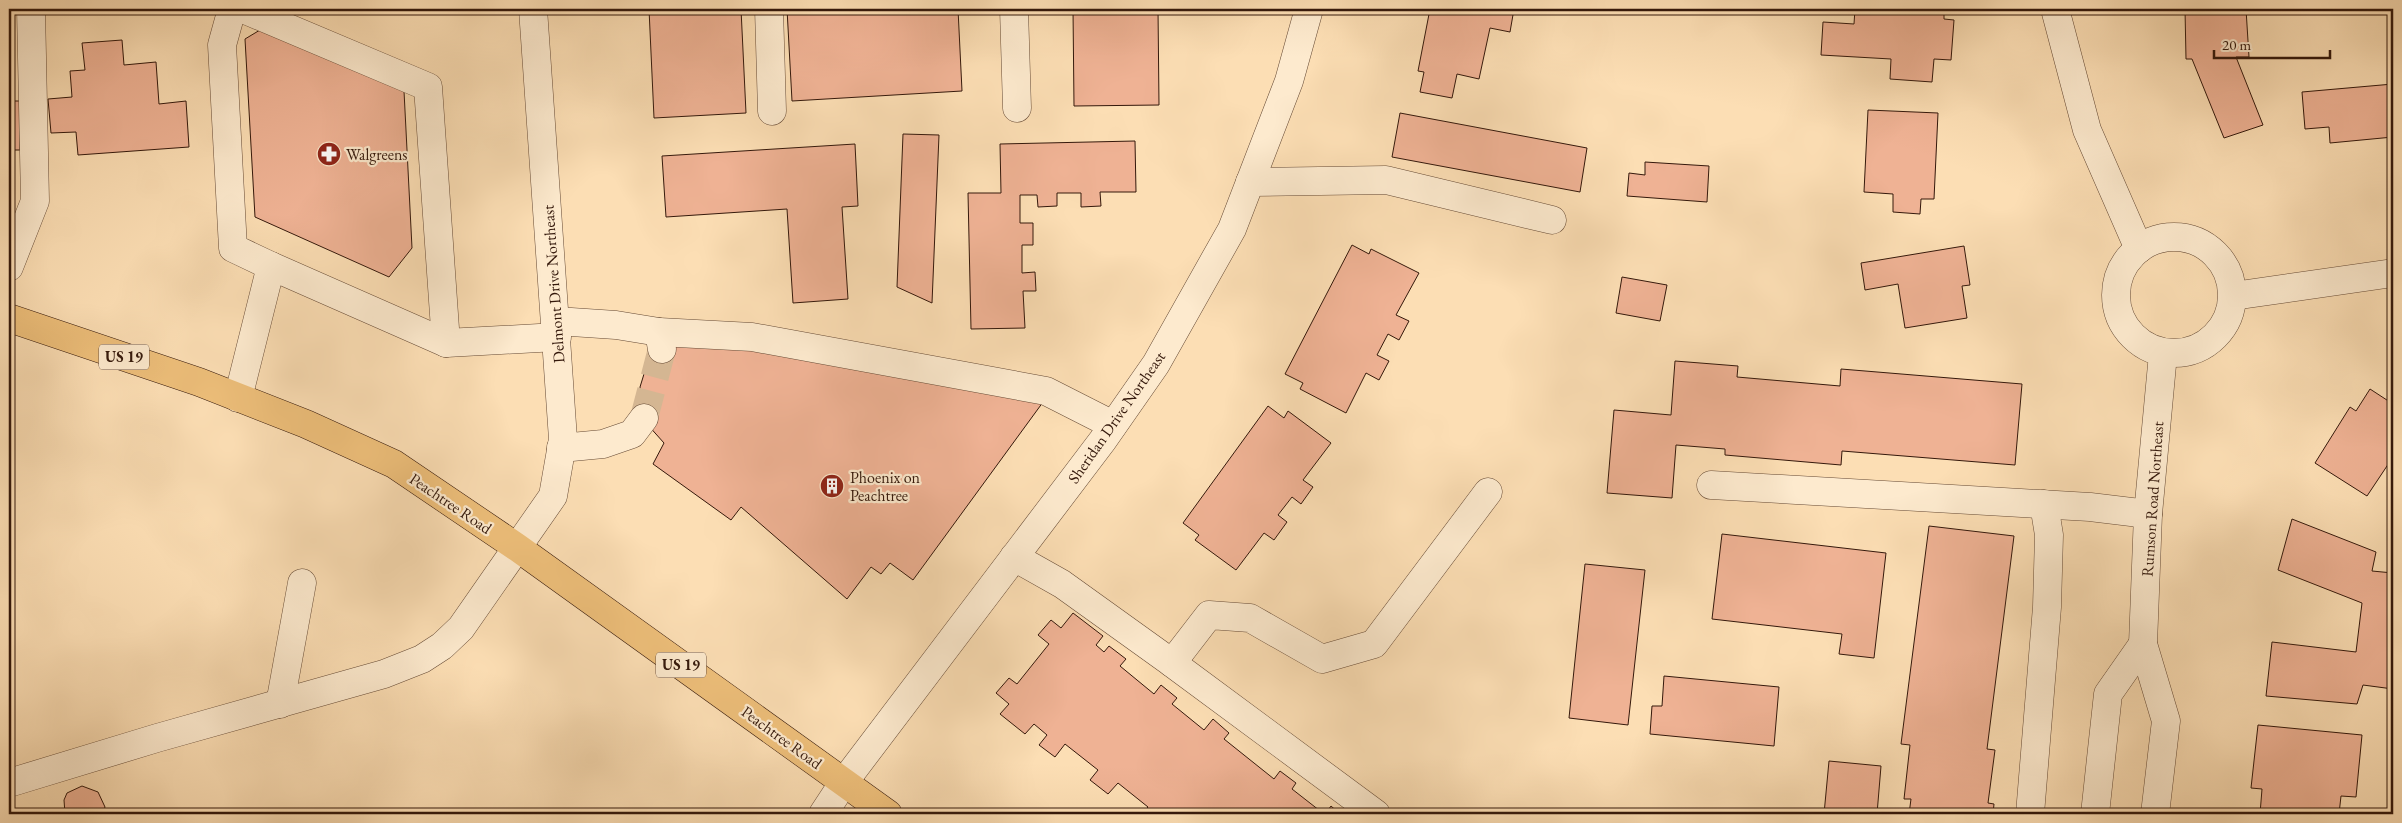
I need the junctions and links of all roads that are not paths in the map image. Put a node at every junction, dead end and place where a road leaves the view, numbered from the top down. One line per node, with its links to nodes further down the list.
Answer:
1 (31, 9): 15 (street)
2 (232, 9): 14 (street)
3 (243, 9): 20 (street)
4 (533, 9): 19 (street, Delmont Drive Northeast)
5 (769, 9): 10 (street)
6 (1014, 9): 9 (street)
7 (1309, 9): 11 (street, Sheridan Drive Northeast)
8 (2055, 9): 13 (street)
9 (1017, 108)
10 (772, 111)
11 (1250, 182): 12 (street); 24 (street, Sheridan Drive Northeast)
12 (1552, 220)
13 (2140, 249): 17 (street); 21 (street)
14 (271, 266): 20 (street); 22 (street)
15 (9, 268)
16 (2393, 273): 17 (street)
17 (2233, 296): 21 (street)
18 (9, 318): 22 (highway, Peachtree Road / US 19)
19 (557, 329): 20 (street); 24 (street); 25 (street, Delmont Drive Northeast)
20 (446, 343)
21 (2164, 354): 29 (street, Rumson Road Northeast)
22 (238, 398): 30 (highway, Peachtree Road / US 19)
23 (644, 418): 25 (street)
24 (1113, 425): 31 (street, Sheridan Drive Northeast)
25 (561, 448): 30 (street, Delmont Drive Northeast)
26 (1711, 484): 28 (street)
27 (1488, 492): 34 (street)
28 (2044, 504): 29 (street); 41 (street)
29 (2148, 514): 33 (street, Rumson Road Northeast)
30 (518, 548): 35 (street, Delmont Drive Northeast); 36 (highway, Peachtree Road / US 19)
31 (1014, 557): 34 (street); 36 (street, Sheridan Drive Northeast)
32 (302, 583): 35 (street)
33 (2143, 644): 42 (street); 43 (street, Rumson Road Northeast)
34 (1172, 663): 40 (street)
35 (280, 704): 37 (street, Delmont Drive Northeast)
36 (844, 782): 38 (street, Sheridan Drive Northeast); 39 (highway, US 19)
37 (9, 783)
38 (823, 814)
39 (888, 814)
40 (1376, 814)
41 (2030, 814)
42 (2095, 814)
43 (2155, 814)

